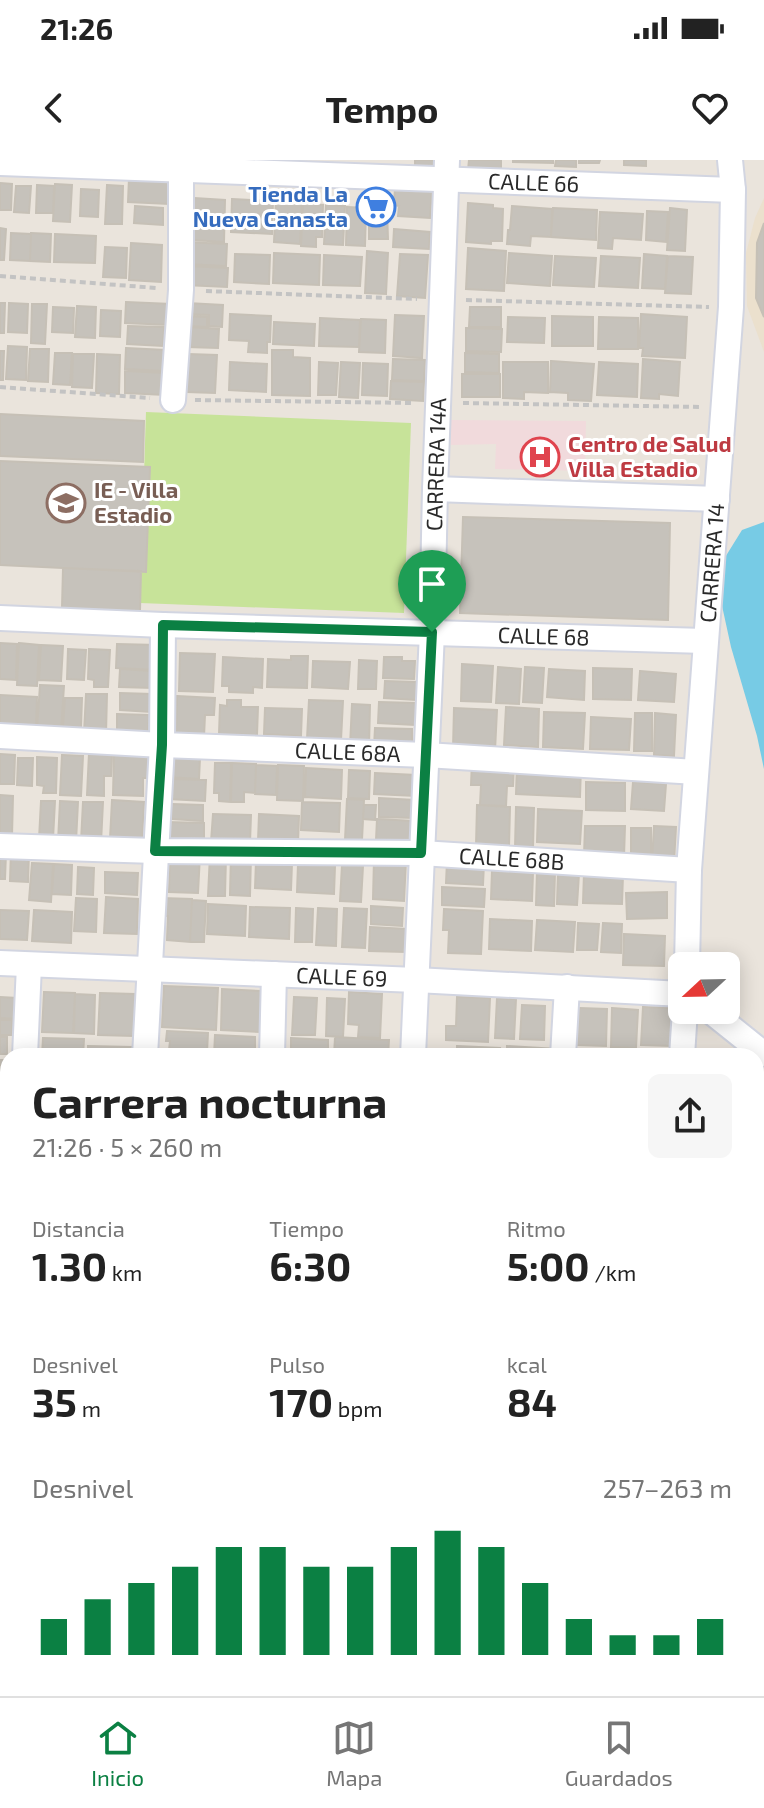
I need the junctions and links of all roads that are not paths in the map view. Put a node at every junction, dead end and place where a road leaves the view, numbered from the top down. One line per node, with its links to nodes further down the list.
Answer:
1 (730, 160): 6 (street, CARRERA 14)
2 (25, 162): 3 (street, CALLE 66); 4 (street, CALLE 66)
3 (0, 163)
4 (181, 170): 5 (street, CALLE 66); 7 (street)
5 (447, 170): 6 (street, CALLE 66); 8 (street, CARRERA 14A)
6 (733, 190): 9 (street, CARRERA 14)
7 (173, 400)
8 (435, 489): 9 (street); 12 (street, CARRERA 14A)
9 (717, 499): 13 (street, CARRERA 14)
10 (0, 618): 11 (street, CALLE 68)
11 (163, 625): 12 (street, CALLE 68); 15 (street)
12 (432, 632): 13 (street, CALLE 68); 16 (street, CARRERA 14A)
13 (705, 641): 17 (street, CARRERA 14)
14 (0, 736): 15 (street, CALLE 68A)
15 (162, 745): 16 (street, CALLE 68A); 19 (street)
16 (426, 755): 17 (street, CALLE 68A); 20 (street, CARRERA 14A)
17 (696, 772): 21 (street, CARRERA 14)
18 (0, 846): 19 (street, CALLE 68B)
19 (155, 851): 20 (street, CALLE 68B); 25 (street)
20 (421, 853): 21 (street, CALLE 68B); 27 (street, CARRERA 14A)
21 (689, 870): 22 (street, CARRERA 14)
22 (687, 952)
23 (0, 963): 24 (street, CALLE 69)
24 (29, 965): 25 (street, CALLE 69); 32 (street)
25 (148, 969): 26 (street, CALLE 69); 33 (street)
26 (274, 974): 27 (street, CALLE 69); 34 (street)
27 (416, 980): 28 (street, CALLE 69); 35 (street, CARRERA 14A)
28 (567, 987): 29 (street, CALLE 69); 36 (street)
29 (668, 993)
30 (684, 1024): 37 (street)
31 (726, 1024): 38 (street)
32 (25, 1048)
33 (145, 1048)
34 (272, 1048)
35 (413, 1048)
36 (563, 1048)
37 (683, 1048)
38 (756, 1048)

